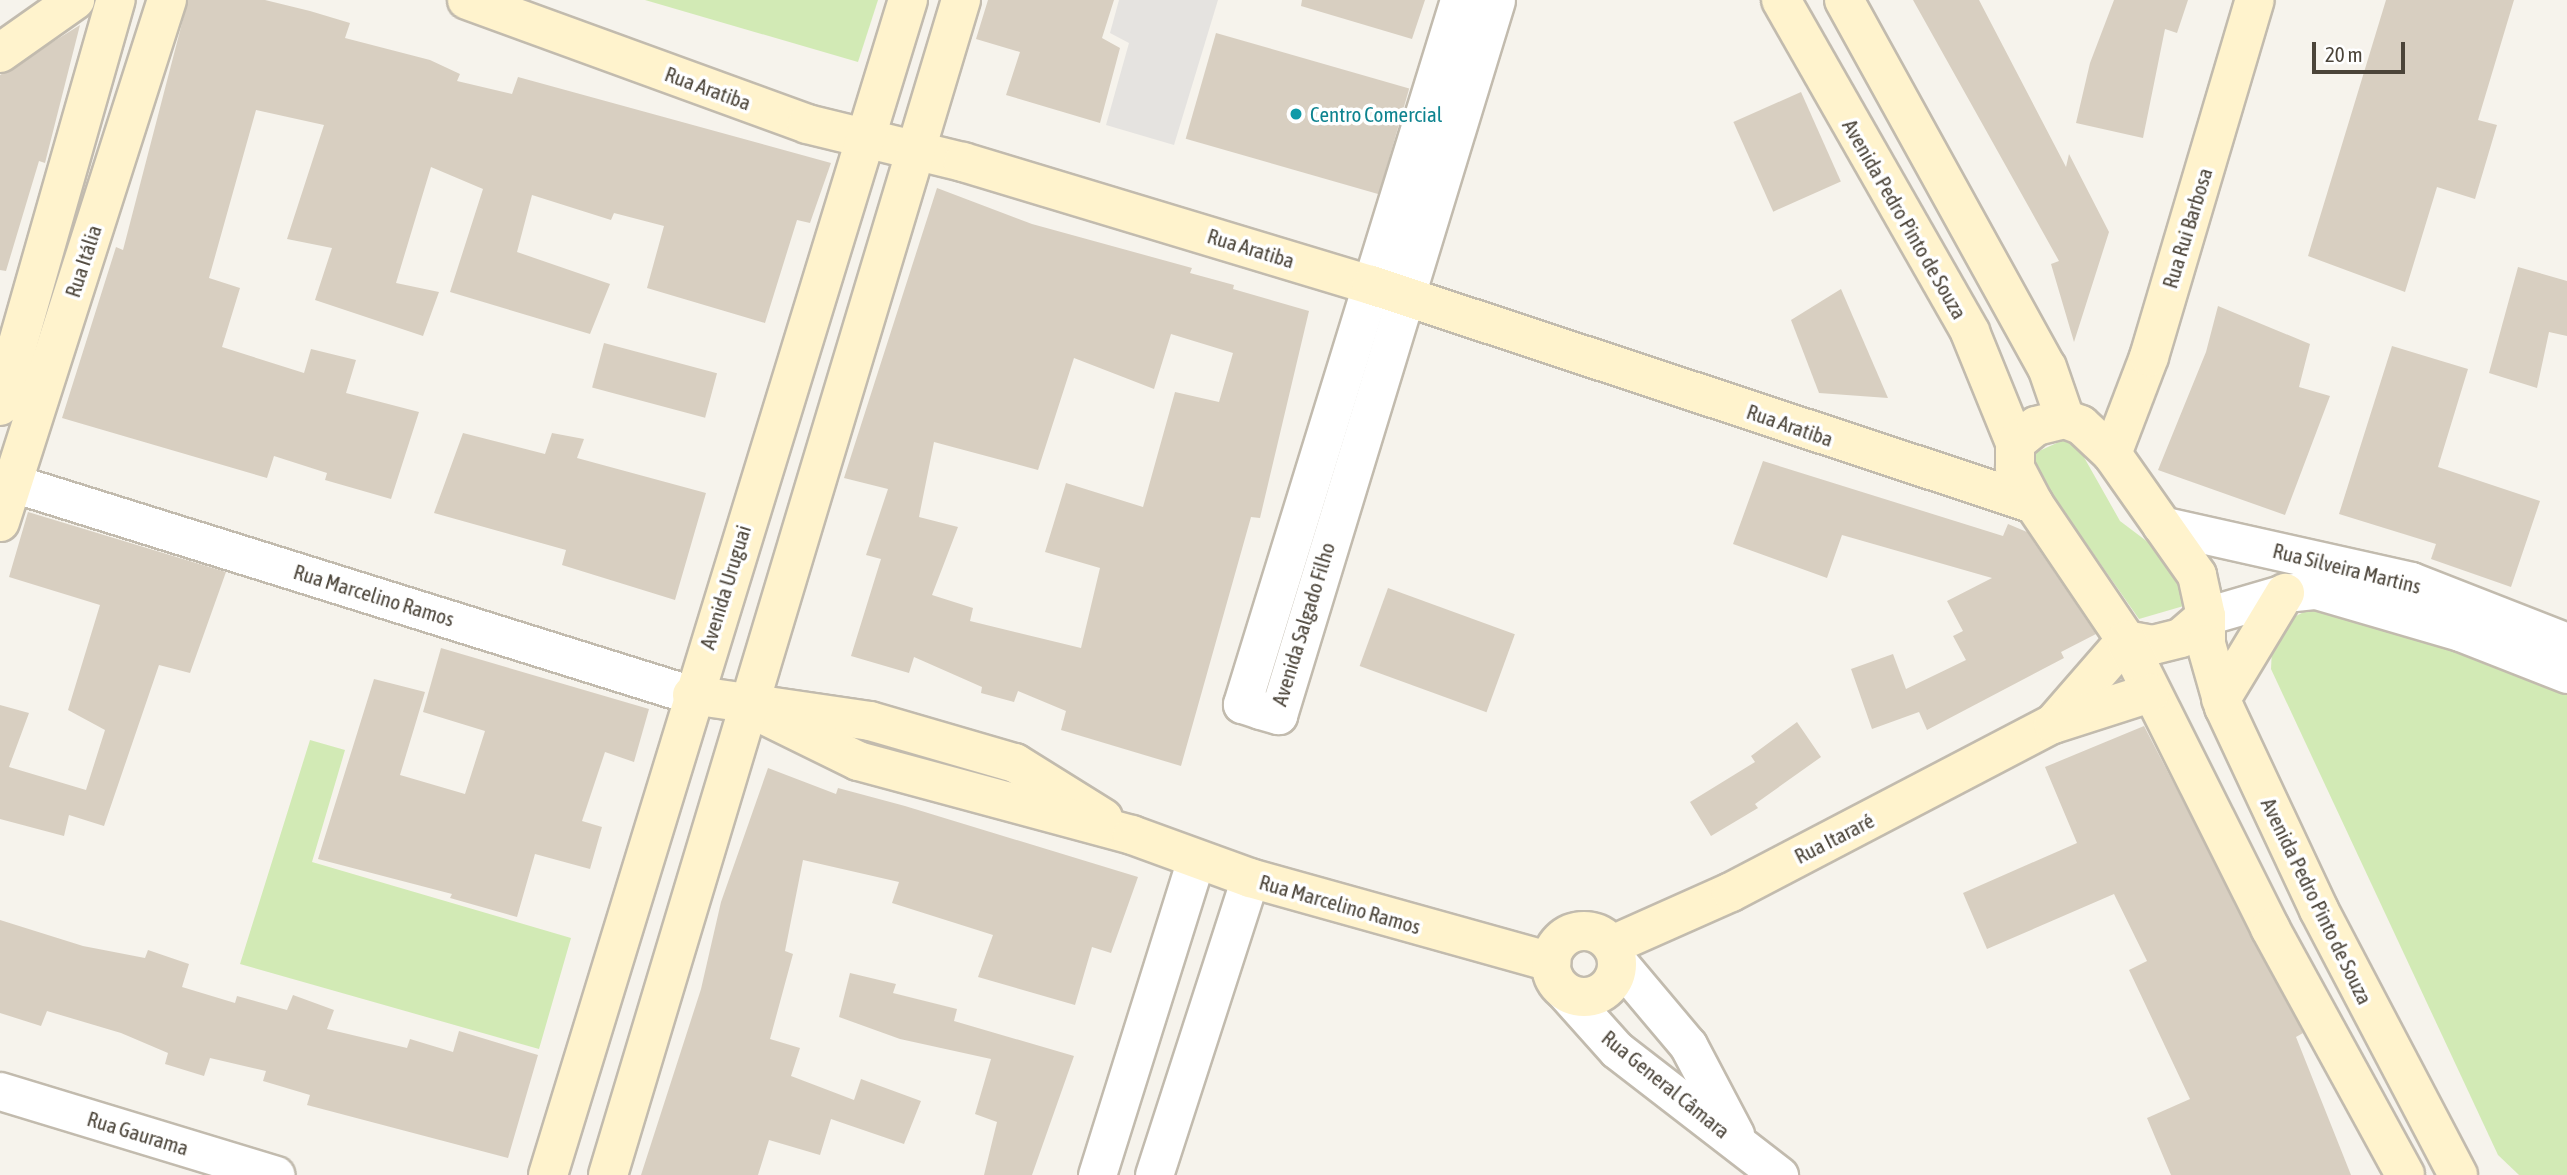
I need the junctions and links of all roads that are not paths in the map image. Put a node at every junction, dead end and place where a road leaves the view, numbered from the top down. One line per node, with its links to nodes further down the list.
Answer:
1 (75, 0): 13 (street)
2 (116, 0): 17 (street, Rua Itália)
3 (167, 0): 21 (street, Rua Itália)
4 (467, 0): 14 (street, Rua Aratiba)
5 (908, 0): 14 (street, Avenida Uruguai)
6 (961, 0): 15 (street)
7 (1459, 0): 16 (street, Avenida Salgado Filho)
8 (1496, 0): 16 (street, Avenida Salgado Filho)
9 (1781, 0): 12 (street, Avenida Pedro Pinto de Souza)
10 (2255, 0): 20 (street, Rua Rui Barbosa)
11 (1848, 8): 12 (street); 18 (street)
12 (1801, 36): 19 (street, Avenida Pedro Pinto de Souza)
13 (0, 53)
14 (865, 138): 15 (street, Rua Aratiba); 31 (street, Avenida Uruguai)
15 (915, 150): 16 (street, Rua Aratiba); 33 (street)
16 (1386, 290): 16 (street, Avenida Salgado Filho); 22 (street, Rua Aratiba)
17 (0, 406)
18 (2065, 419): 19 (street); 20 (street, Avenida Pedro Pinto de Souza)
19 (2015, 443): 22 (street, Avenida Pedro Pinto de Souza)
20 (2112, 454): 24 (street, Avenida Pedro Pinto de Souza)
21 (6, 480): 23 (street, Rua Itália); 31 (street, Rua Marcelino Ramos)
22 (2034, 503): 27 (street, Avenida Pedro Pinto de Souza)
23 (0, 522)
24 (2161, 525): 26 (street, Avenida Pedro Pinto de Souza); 28 (street, Rua Silveira Martins)
25 (2285, 593): 26 (street, Rua Silveira Martins); 29 (street, Rua Silveira Martins); 32 (street)
26 (2206, 616): 27 (street); 32 (street, Avenida Pedro Pinto de Souza)
27 (2126, 640): 30 (street, Avenida Pedro Pinto de Souza); 35 (street, Rua Itararé)
28 (2567, 642)
29 (2567, 674)
30 (2150, 693): 35 (street, Rua Itararé); 41 (street, Avenida Pedro Pinto de Souza)
31 (692, 695): 33 (street, Rua Marcelino Ramos); 47 (street, Avenida Uruguai)
32 (2221, 699): 40 (street, Avenida Pedro Pinto de Souza)
33 (748, 707): 34 (street, Rua Marcelino Ramos); 36 (street, Rua Marcelino Ramos); 48 (street)
34 (870, 721): 36 (street); 37 (street, Rua Marcelino Ramos)
35 (2053, 724): 42 (street, Rua Itararé)
36 (858, 761): 37 (street, Rua Marcelino Ramos)
37 (1132, 835): 38 (street, Rua Marcelino Ramos)
38 (1196, 860): 39 (street, Rua Marcelino Ramos); 49 (street)
39 (1251, 878): 43 (street, Rua Marcelino Ramos); 50 (street)
40 (2319, 910): 41 (street); 53 (street, Avenida Pedro Pinto de Souza)
41 (2270, 928): 52 (street, Avenida Pedro Pinto de Souza)
42 (1615, 953): 43 (street); 43 (street); 45 (street, Rua General Câmara)
43 (1558, 976): 45 (street, Rua General Câmara)
44 (0, 1091): 46 (street, Rua Gaurama)
45 (1747, 1160): 51 (street)
46 (276, 1175)
47 (548, 1175)
48 (608, 1175)
49 (1097, 1175)
50 (1154, 1175)
51 (1779, 1175)
52 (2405, 1175)
53 (2458, 1175)

